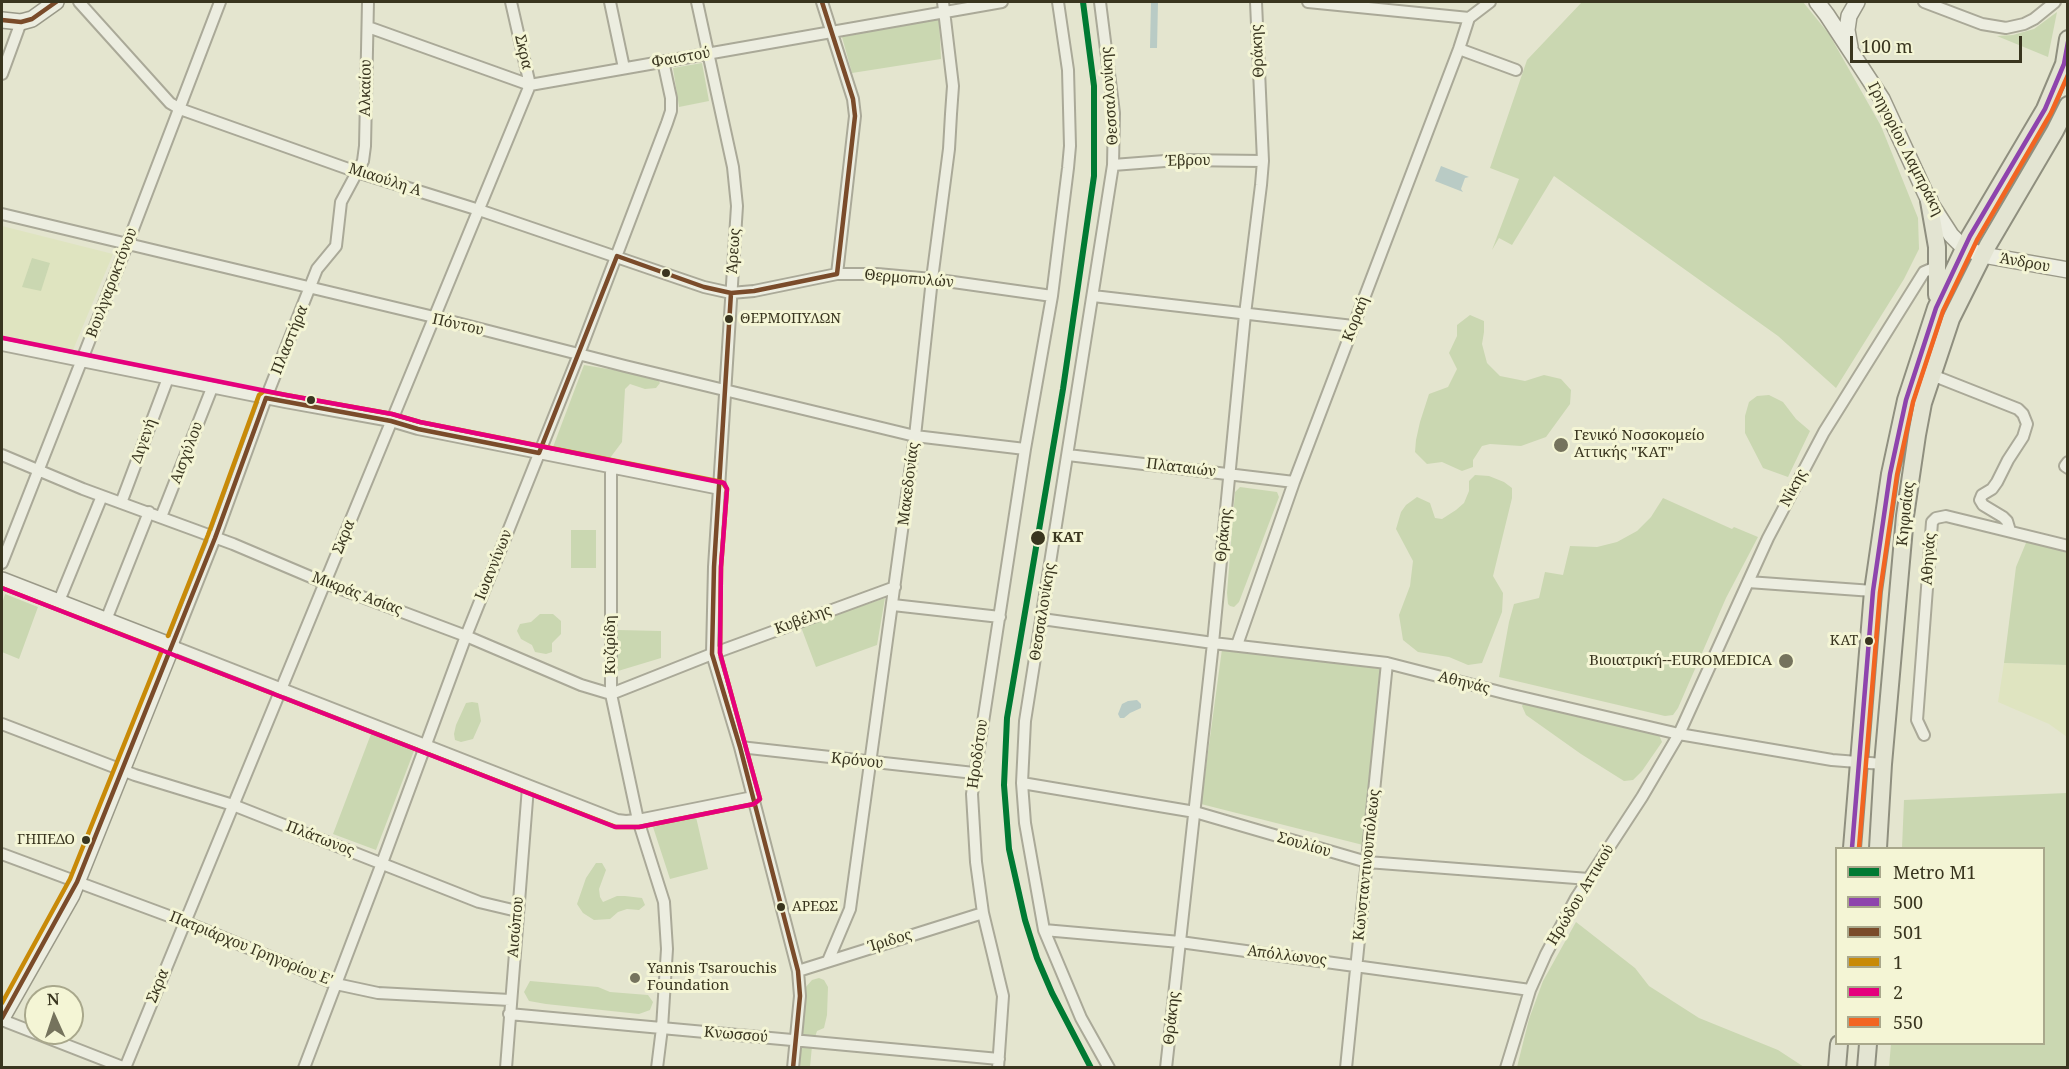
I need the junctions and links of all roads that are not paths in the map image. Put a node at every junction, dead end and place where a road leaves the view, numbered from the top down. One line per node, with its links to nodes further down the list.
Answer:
1 (56, 2): 22 (street)
2 (79, 2): 35 (street, Μιαούλη Α)
3 (220, 2): 35 (street, Βουλγαροκτόνου)
4 (368, 2): 23 (street, Αλκαίου)
5 (512, 2): 33 (street, Σκρα)
6 (610, 2): 30 (street)
7 (697, 2): 28 (street, Άρεως)
8 (822, 2): 24 (street)
9 (1002, 2): 19 (street, Φαιστού)
10 (1058, 2): 52 (street)
11 (1100, 2): 37 (street, Θεσσαλονίκης)
12 (1256, 2): 36 (street, Θράκης)
13 (1308, 2): 20 (street)
14 (1490, 2): 20 (street)
15 (1816, 2): 27 (street, Γρηγορίου Λαμπράκη)
16 (1857, 2): 27 (street)
17 (1924, 2): 18 (street)
18 (2055, 2)
19 (943, 7): 24 (street, Φαιστού); 49 (street, Μακεδονίας)
20 (1469, 18): 26 (street, Κοραή)
21 (2, 20): 22 (street)
22 (21, 22): 32 (street)
23 (368, 27): 33 (street, Φαιστού); 38 (street, Αλκαίου)
24 (833, 31): 28 (street, Φαιστού); 47 (street)
25 (2067, 39): 43 (main road, Κηφισίας)
26 (1459, 49): 31 (street); 57 (street, Κοραή)
27 (1851, 51): 39 (street, Γρηγορίου Λαμπράκη)
28 (708, 53): 29 (street, Φαιστού); 51 (street, Άρεως)
29 (663, 61): 30 (street, Φαιστού); 45 (street, Ιωαννίνων)
30 (624, 68): 33 (street, Φαιστού)
31 (1516, 70)
32 (2, 74)
33 (530, 85): 40 (street, Σκρα)
34 (2067, 105): 44 (main road, Κηφισίας)
35 (180, 109): 38 (street, Μιαούλη Α); 42 (street, Βουλγαροκτόνου)
36 (1263, 161): 37 (street, Έβρου); 55 (street, Θράκης)
37 (1113, 165): 53 (street, Θεσσαλονίκης)
38 (357, 172): 40 (street, Μιαούλη Α); 50 (street, Πλαστήρα)
39 (1929, 201): 43 (street, Γρηγορίου Λαμπράκη); 48 (main road)
40 (479, 210): 45 (street, Μιαούλη Α); 56 (street, Σκρα)
41 (2, 214): 42 (street, Πόντου)
42 (127, 245): 50 (street, Πόντου); 60 (street, Βουλγαροκτόνου)
43 (1964, 248): 44 (street, Γρηγορίου Λαμπράκη); 54 (main road, Κηφισίας)
44 (1983, 255): 46 (street, Άνδρου); 61 (main road, Κηφισίας)
45 (617, 256): 51 (street, Μιαούλη Α); 59 (street, Ιωαννίνων)
46 (2067, 270)
47 (837, 274): 49 (street, Θερμοπυλών); 51 (street, Θερμοπυλών)
48 (1938, 275): 54 (main road); 86 (street, Νίκης)
49 (932, 279): 52 (street, Θερμοπυλών); 67 (street, Μακεδονίας)
50 (311, 288): 56 (street, Πόντου); 65 (street, Πλαστήρα)
51 (731, 293): 64 (street, Άρεως)
52 (1052, 296): 68 (street)
53 (1093, 296): 55 (street); 71 (street, Θεσσαλονίκης)
54 (1936, 308): 89 (main road, Κηφισίας)
55 (1245, 314): 57 (street); 74 (street, Θράκης)
56 (434, 317): 59 (street, Πόντου); 66 (street, Σκρα)
57 (1353, 326): 75 (street, Κοραή)
58 (2, 345): 60 (street)
59 (579, 354): 64 (street, Πόντου); 69 (street, Ιωαννίνων)
60 (82, 362): 62 (street); 73 (street, Βουλγαροκτόνου)
61 (1932, 375): 81 (street); 110 (main road, Κηφισίας)
62 (168, 378): 63 (street); 78 (street, Διγενή)
63 (212, 388): 65 (street); 80 (street, Αισχύλου)
64 (726, 390): 67 (street, Πόντου); 76 (street, Άρεως)
65 (266, 398): 66 (street); 82 (street, Πλαστήρα)
66 (392, 421): 69 (street); 87 (street, Σκρα)
67 (915, 436): 68 (street); 88 (street, Μακεδονίας)
68 (1025, 449): 92 (street, Ηροδότου)
69 (539, 453): 72 (street); 95 (street, Ιωαννίνων)
70 (2, 455): 73 (street, Μικράς Ασίας)
71 (1068, 455): 74 (street, Πλαταιών); 93 (street, Θεσσαλονίκης)
72 (611, 468): 76 (street); 102 (street, Κυζιρίδη)
73 (39, 471): 77 (street, Μικράς Ασίας); 84 (street, Βουλγαροκτόνου)
74 (1231, 474): 75 (street, Πλαταιών); 96 (street, Θράκης)
75 (1294, 482): 97 (street, Κοραή)
76 (720, 489): 99 (street, Άρεως)
77 (102, 496): 78 (street, Μικράς Ασίας); 90 (street)
78 (121, 503): 79 (street, Μικράς Ασίας)
79 (149, 512): 80 (street, Μικράς Ασίας); 94 (street)
80 (161, 518): 82 (street, Μικράς Ασίας)
81 (2010, 531): 83 (street, Αθηνάς); 105 (street, Αθηνάς)
82 (216, 538): 87 (street, Μικράς Ασίας); 98 (street, Πλαστήρα)
83 (2067, 546)
84 (2, 563)
85 (2, 580): 90 (street)
86 (1748, 582): 89 (street); 104 (street, Νίκης)
87 (325, 583): 95 (street, Μικράς Ασίας); 101 (street, Σκρα)
88 (895, 587): 91 (street, Μακεδονίας); 99 (street, Κυβέλης)
89 (1873, 591): 109 (main road, Κηφισίας)
90 (59, 601): 94 (street)
91 (893, 605): 92 (street); 108 (street, Μακεδονίας)
92 (1000, 618): 112 (street, Ηροδότου)
93 (1042, 619): 96 (street, Αθηνάς); 113 (street, Θεσσαλονίκης)
94 (106, 620): 98 (street)
95 (466, 636): 102 (street, Μικράς Ασίας); 106 (street, Ιωαννίνων)
96 (1213, 643): 97 (street, Αθηνάς); 117 (street, Θράκης)
97 (1237, 645): 100 (street, Αθηνάς)
98 (172, 646): 101 (street); 111 (street)
99 (712, 654): 102 (street); 107 (street, Άρεως)
100 (1387, 663): 104 (street, Αθηνάς); 122 (street, Κωνσταντινουπόλεως)
101 (281, 690): 106 (street); 116 (street, Σκρα)
102 (611, 694): 118 (street, Κυζιρίδη)
103 (2, 724): 111 (street, Πλάτωνος)
104 (1679, 734): 109 (street, Αθηνάς); 124 (street, Ηρώδου Αττικού)
105 (1924, 735)
106 (426, 746): 114 (street); 123 (street, Ιωαννίνων)
107 (740, 747): 108 (street, Κρόνου); 115 (street, Άρεως)
108 (872, 763): 112 (street, Κρόνου); 131 (street, Μακεδονίας)
109 (1858, 763): 110 (street, Αθηνάς); 119 (main road, Κηφισίας)
110 (1882, 765): 120 (main road, Κηφισίας)
111 (122, 770): 116 (street, Πλάτωνος); 125 (street)
112 (974, 773): 127 (street, Ηροδότου)
113 (1022, 783): 117 (street, Σουλίου); 129 (street, Θεσσαλονίκης)
114 (528, 787): 118 (street); 126 (street, Αισώπου)
115 (753, 797): 118 (street); 133 (street, Άρεως)
116 (233, 805): 123 (street, Πλάτωνος); 128 (street, Σκρα)
117 (1195, 812): 122 (street, Σουλίου); 130 (street, Θράκης)
118 (638, 819): 139 (street, Κυζιρίδη)
119 (1852, 847)
120 (1878, 847)
121 (2, 854): 125 (street, Πατριάρχου Γρηγορίου Ε')
122 (1367, 862): 124 (street, Σουλίου); 132 (street, Κωνσταντινουπόλεως)
123 (382, 863): 126 (street, Πλάτωνος); 134 (street, Ιωαννίνων)
124 (1589, 879): 135 (street, Ηρώδου Αττικού)
125 (77, 882): 128 (street, Πατριάρχου Γρηγορίου Ε'); 138 (street)
126 (517, 911): 136 (street, Αισώπου)
127 (983, 913): 131 (street, Ίριδος); 143 (street, Ηροδότου)
128 (185, 922): 134 (street, Πατριάρχου Γρηγορίου Ε'); 144 (street, Σκρα)
129 (1044, 930): 130 (street, Απόλλωνος); 149 (street, Θεσσαλονίκης)
130 (1180, 942): 132 (street, Απόλλωνος); 150 (street, Θράκης)
131 (828, 961): 133 (street, Ίριδος)
132 (1357, 965): 135 (street, Απόλλωνος); 151 (street, Κωνσταντινουπόλεως)
133 (798, 971): 140 (street, Άρεως)
134 (336, 984): 136 (street, Πατριάρχου Γρηγορίου Ε'); 145 (street, Ιωαννίνων)
135 (1530, 990): 152 (street, Ηρώδου Αττικού)
136 (510, 1000): 137 (street, Αισώπου)
137 (509, 1014): 139 (street, Κνωσσού); 146 (street, Αισώπου)
138 (2, 1019): 144 (street)
139 (662, 1028): 140 (street, Κνωσσού); 147 (street, Κυζιρίδη)
140 (795, 1040): 143 (street, Κνωσσού); 148 (street, Άρεως)
141 (1839, 1045): 153 (main road)
142 (1868, 1045): 154 (main road)
143 (998, 1063)
144 (125, 1067)
145 (304, 1068)
146 (506, 1068)
147 (657, 1068)
148 (793, 1068)
149 (1109, 1068)
150 (1167, 1068)
151 (1346, 1068)
152 (1506, 1068)
153 (1837, 1068)
154 (1866, 1068)

